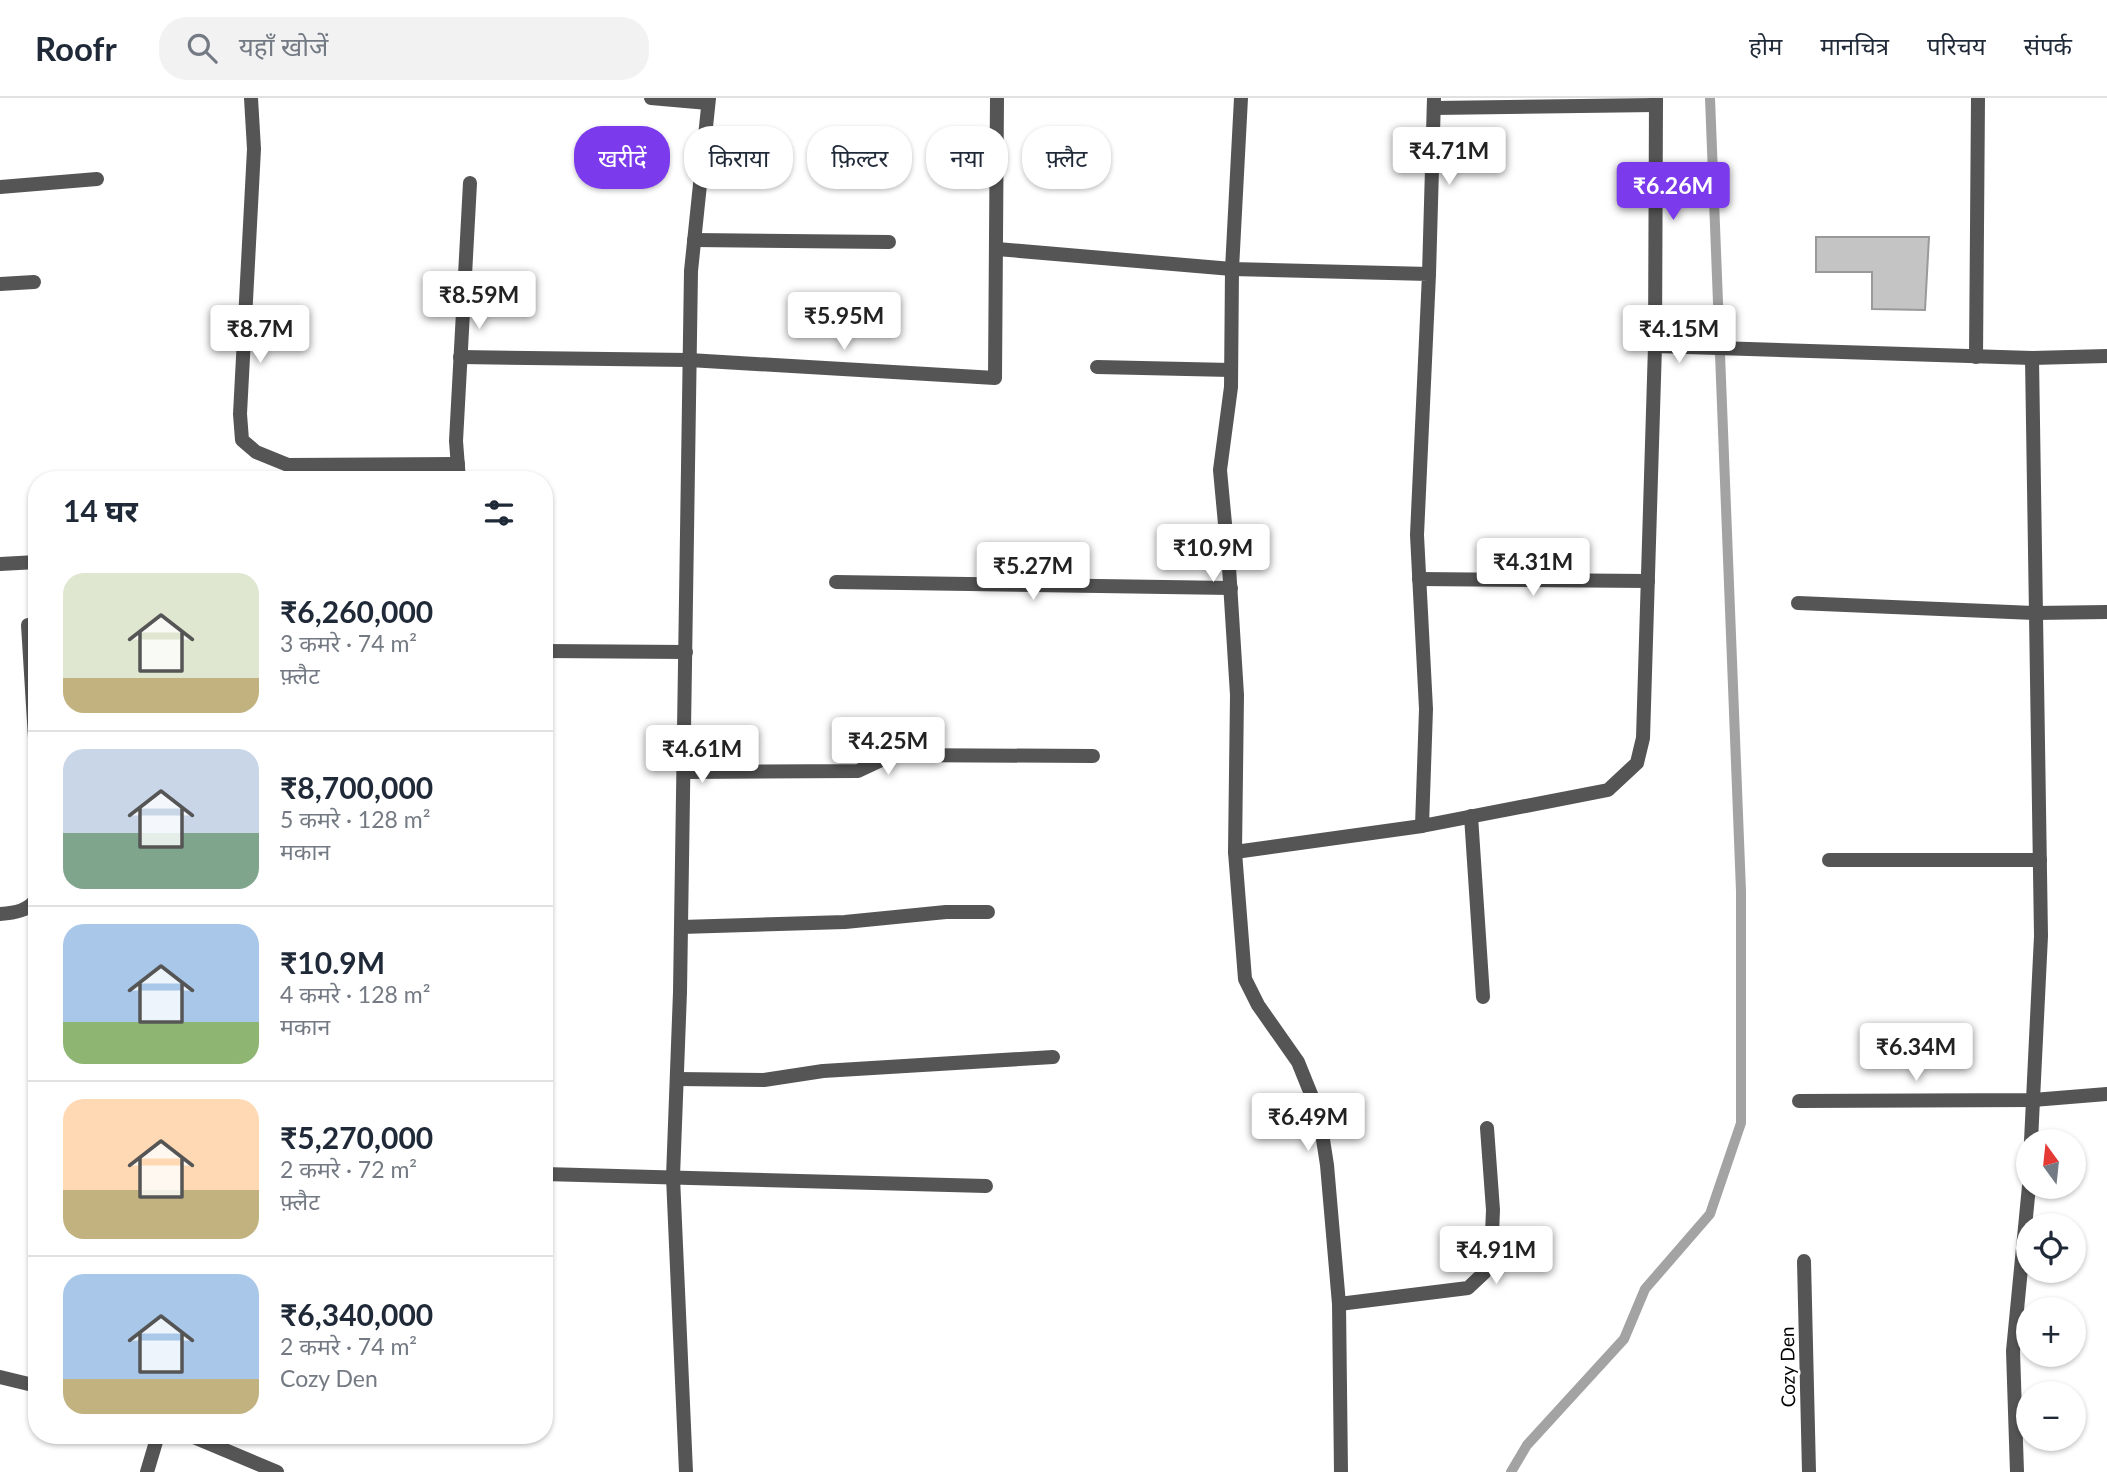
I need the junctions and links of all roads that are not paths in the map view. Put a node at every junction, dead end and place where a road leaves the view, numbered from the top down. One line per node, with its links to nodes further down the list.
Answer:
1 (251, 98): 27 (street)
2 (651, 98): 6 (street)
3 (996, 98): 14 (street)
4 (1241, 98): 15 (street)
5 (1978, 98): 20 (street)
6 (709, 100): 12 (street)
7 (1656, 102): 8 (street); 19 (street)
8 (1434, 103): 16 (street)
9 (97, 179): 11 (street)
10 (470, 183): 22 (street)
11 (0, 187)
12 (694, 240): 13 (street); 24 (street)
13 (889, 242)
14 (997, 249): 15 (street); 24 (street)
15 (1232, 269): 16 (street); 26 (street)
16 (1429, 274): 31 (street)
17 (34, 282): 18 (street)
18 (0, 284)
19 (1655, 346): 20 (street); 32 (street)
20 (1976, 356): 23 (street)
21 (2107, 356): 23 (street)
22 (460, 357): 24 (street); 27 (street)
23 (2032, 358): 37 (street)
24 (690, 360): 39 (street)
25 (1097, 367): 26 (street)
26 (1231, 370): 34 (street)
27 (457, 464): 28 (street)
28 (457, 471)
29 (28, 562): 30 (street)
30 (0, 564)
31 (1419, 579): 32 (street); 43 (street)
32 (1648, 581): 42 (street)
33 (836, 582): 34 (street)
34 (1231, 588): 44 (street)
35 (1798, 603): 37 (street)
36 (2107, 612): 37 (street)
37 (2035, 613): 46 (street)
38 (553, 650): 39 (street)
39 (686, 652): 41 (street)
40 (1093, 756): 41 (street)
41 (684, 772): 50 (street)
42 (1471, 816): 43 (street); 51 (street)
43 (1422, 826): 44 (street)
44 (1235, 852): 64 (street)
45 (1829, 860): 46 (street)
46 (2040, 860): 55 (street)
47 (28, 907): 49 (street)
48 (988, 912): 50 (street)
49 (0, 914)
50 (681, 927): 53 (street)
51 (1483, 997)
52 (1053, 1057): 53 (street)
53 (677, 1079): 60 (street)
54 (2107, 1094): 55 (street)
55 (2033, 1100): 56 (street); 58 (street)
56 (1799, 1101)
57 (1487, 1128): 64 (street)
58 (2032, 1129)
59 (553, 1174): 60 (street)
60 (673, 1177): 61 (street); 71 (street)
61 (986, 1186)
62 (2028, 1199): 74 (street)
63 (1804, 1262): 73 (street, Cozy Den)
64 (1339, 1304): 72 (street)
65 (0, 1377): 66 (street)
66 (28, 1384)
67 (155, 1444): 69 (street)
68 (210, 1444): 70 (street)
69 (147, 1472)
70 (277, 1472)
71 (686, 1472)
72 (1341, 1472)
73 (1809, 1472)
74 (2017, 1472)

